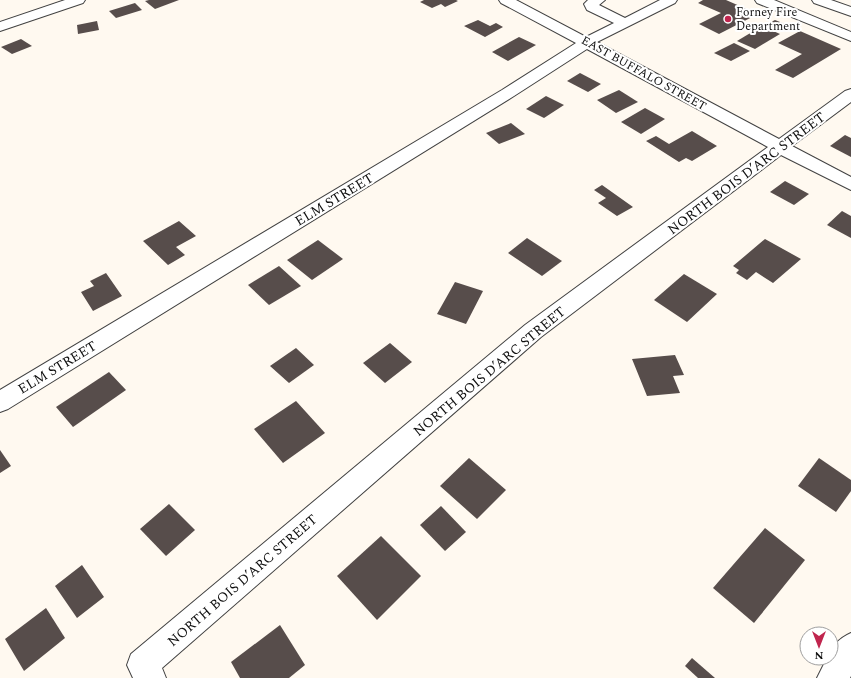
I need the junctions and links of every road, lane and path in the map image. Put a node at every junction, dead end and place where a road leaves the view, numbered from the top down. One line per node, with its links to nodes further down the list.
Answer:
1 (78, 0): 9 (street)
2 (506, 0): 11 (street, EAST BUFFALO STREET)
3 (598, 0): 8 (street)
4 (670, 0): 8 (street, ELM STREET)
5 (762, 0): 10 (street)
6 (819, 0): 7 (street)
7 (851, 12)
8 (625, 23): 11 (street, ELM STREET)
9 (0, 27)
10 (851, 37)
11 (587, 42): 13 (street, EAST BUFFALO STREET); 15 (street, ELM STREET)
12 (851, 94): 13 (street, NORTH BOIS D’ARC STREET)
13 (781, 148): 14 (street, EAST BUFFALO STREET); 17 (street, NORTH BOIS D’ARC STREET)
14 (851, 184)
15 (0, 402)
16 (851, 648): 18 (street)
17 (146, 672)
18 (832, 678)

